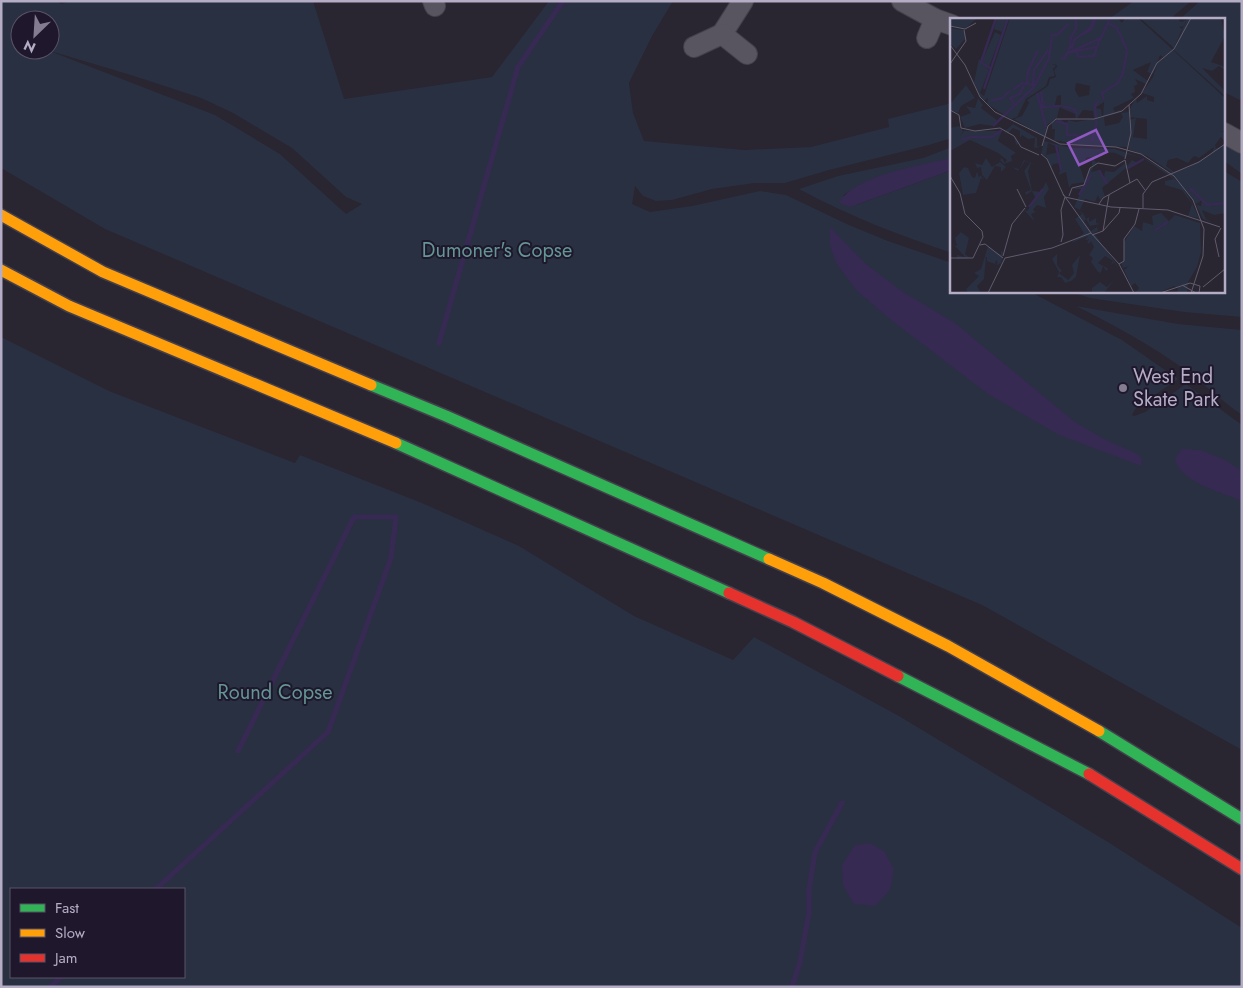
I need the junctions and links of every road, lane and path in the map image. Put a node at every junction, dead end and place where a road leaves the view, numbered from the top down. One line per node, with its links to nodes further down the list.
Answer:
1 (742, 1): 4 (street)
2 (902, 1): 3 (street)
3 (943, 22): 5 (street)
4 (722, 34): 6 (street); 7 (street)
5 (927, 38)
6 (694, 47)
7 (747, 54)
8 (1226, 134): 9 (street)
9 (1242, 143)
10 (1, 214): 12 (highway)
11 (1, 270): 13 (highway)
12 (1242, 819)
13 (1242, 869)

